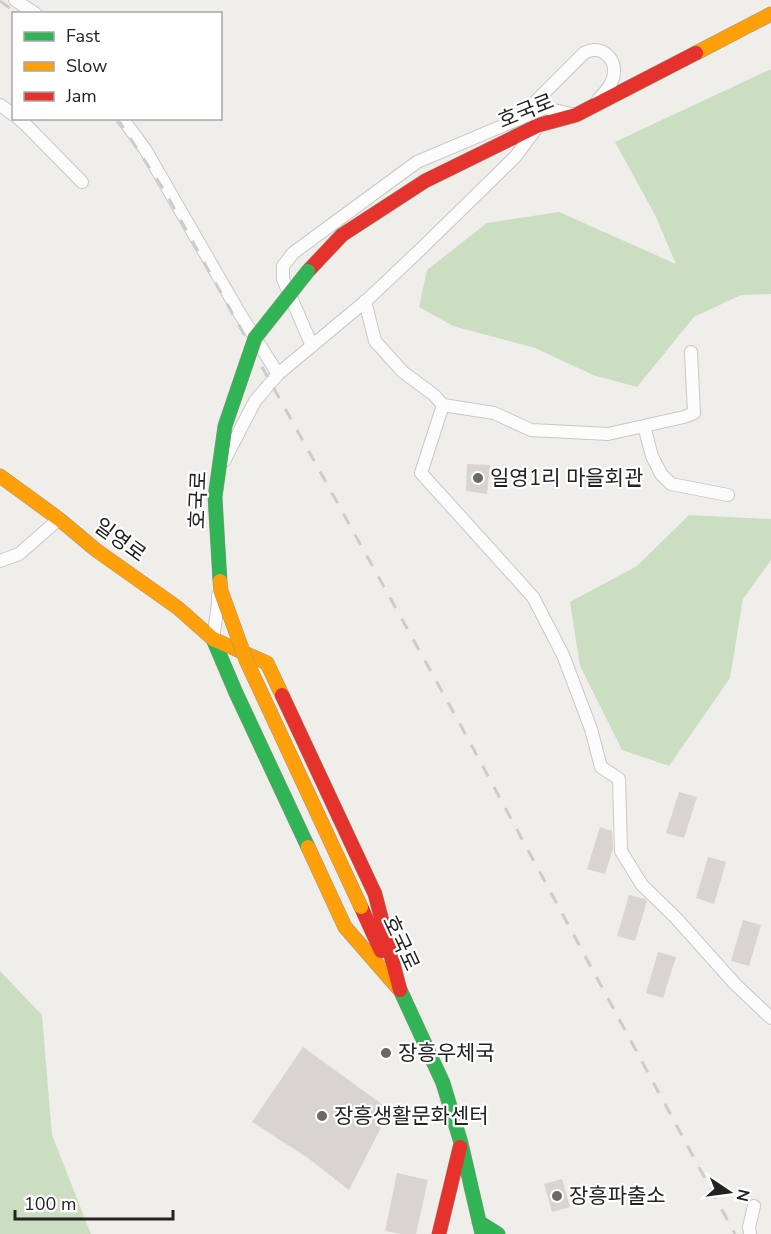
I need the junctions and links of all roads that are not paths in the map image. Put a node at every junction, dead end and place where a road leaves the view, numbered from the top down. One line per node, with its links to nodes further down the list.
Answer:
1 (15, 0): 2 (street)
2 (33, 12)
3 (771, 14): 4 (main road, 호국로)
4 (592, 106): 5 (main road, 호국로); 8 (street)
5 (576, 115): 8 (street); 9 (main road, 호국로)
6 (20, 120): 10 (street)
7 (123, 120): 14 (street)
8 (517, 120): 12 (street)
9 (538, 125): 11 (street); 22 (main road, 호국로, bridge)
10 (82, 182)
11 (365, 302): 12 (street); 15 (street)
12 (312, 346): 14 (street)
13 (691, 352): 16 (street)
14 (278, 374): 21 (street)
15 (444, 405): 16 (street); 23 (street)
16 (644, 426): 18 (street)
17 (0, 476): 19 (main road, 일영로)
18 (728, 495)
19 (59, 519): 20 (street); 21 (main road, 일영로)
20 (0, 561)
21 (213, 639): 22 (main road); 22 (main road)
22 (400, 990): 24 (main road, 호국로)
23 (771, 1018)
24 (461, 1143): 25 (main road, 호국로); 26 (main road)
25 (481, 1228): 27 (main road)
26 (439, 1234)
27 (498, 1234)

